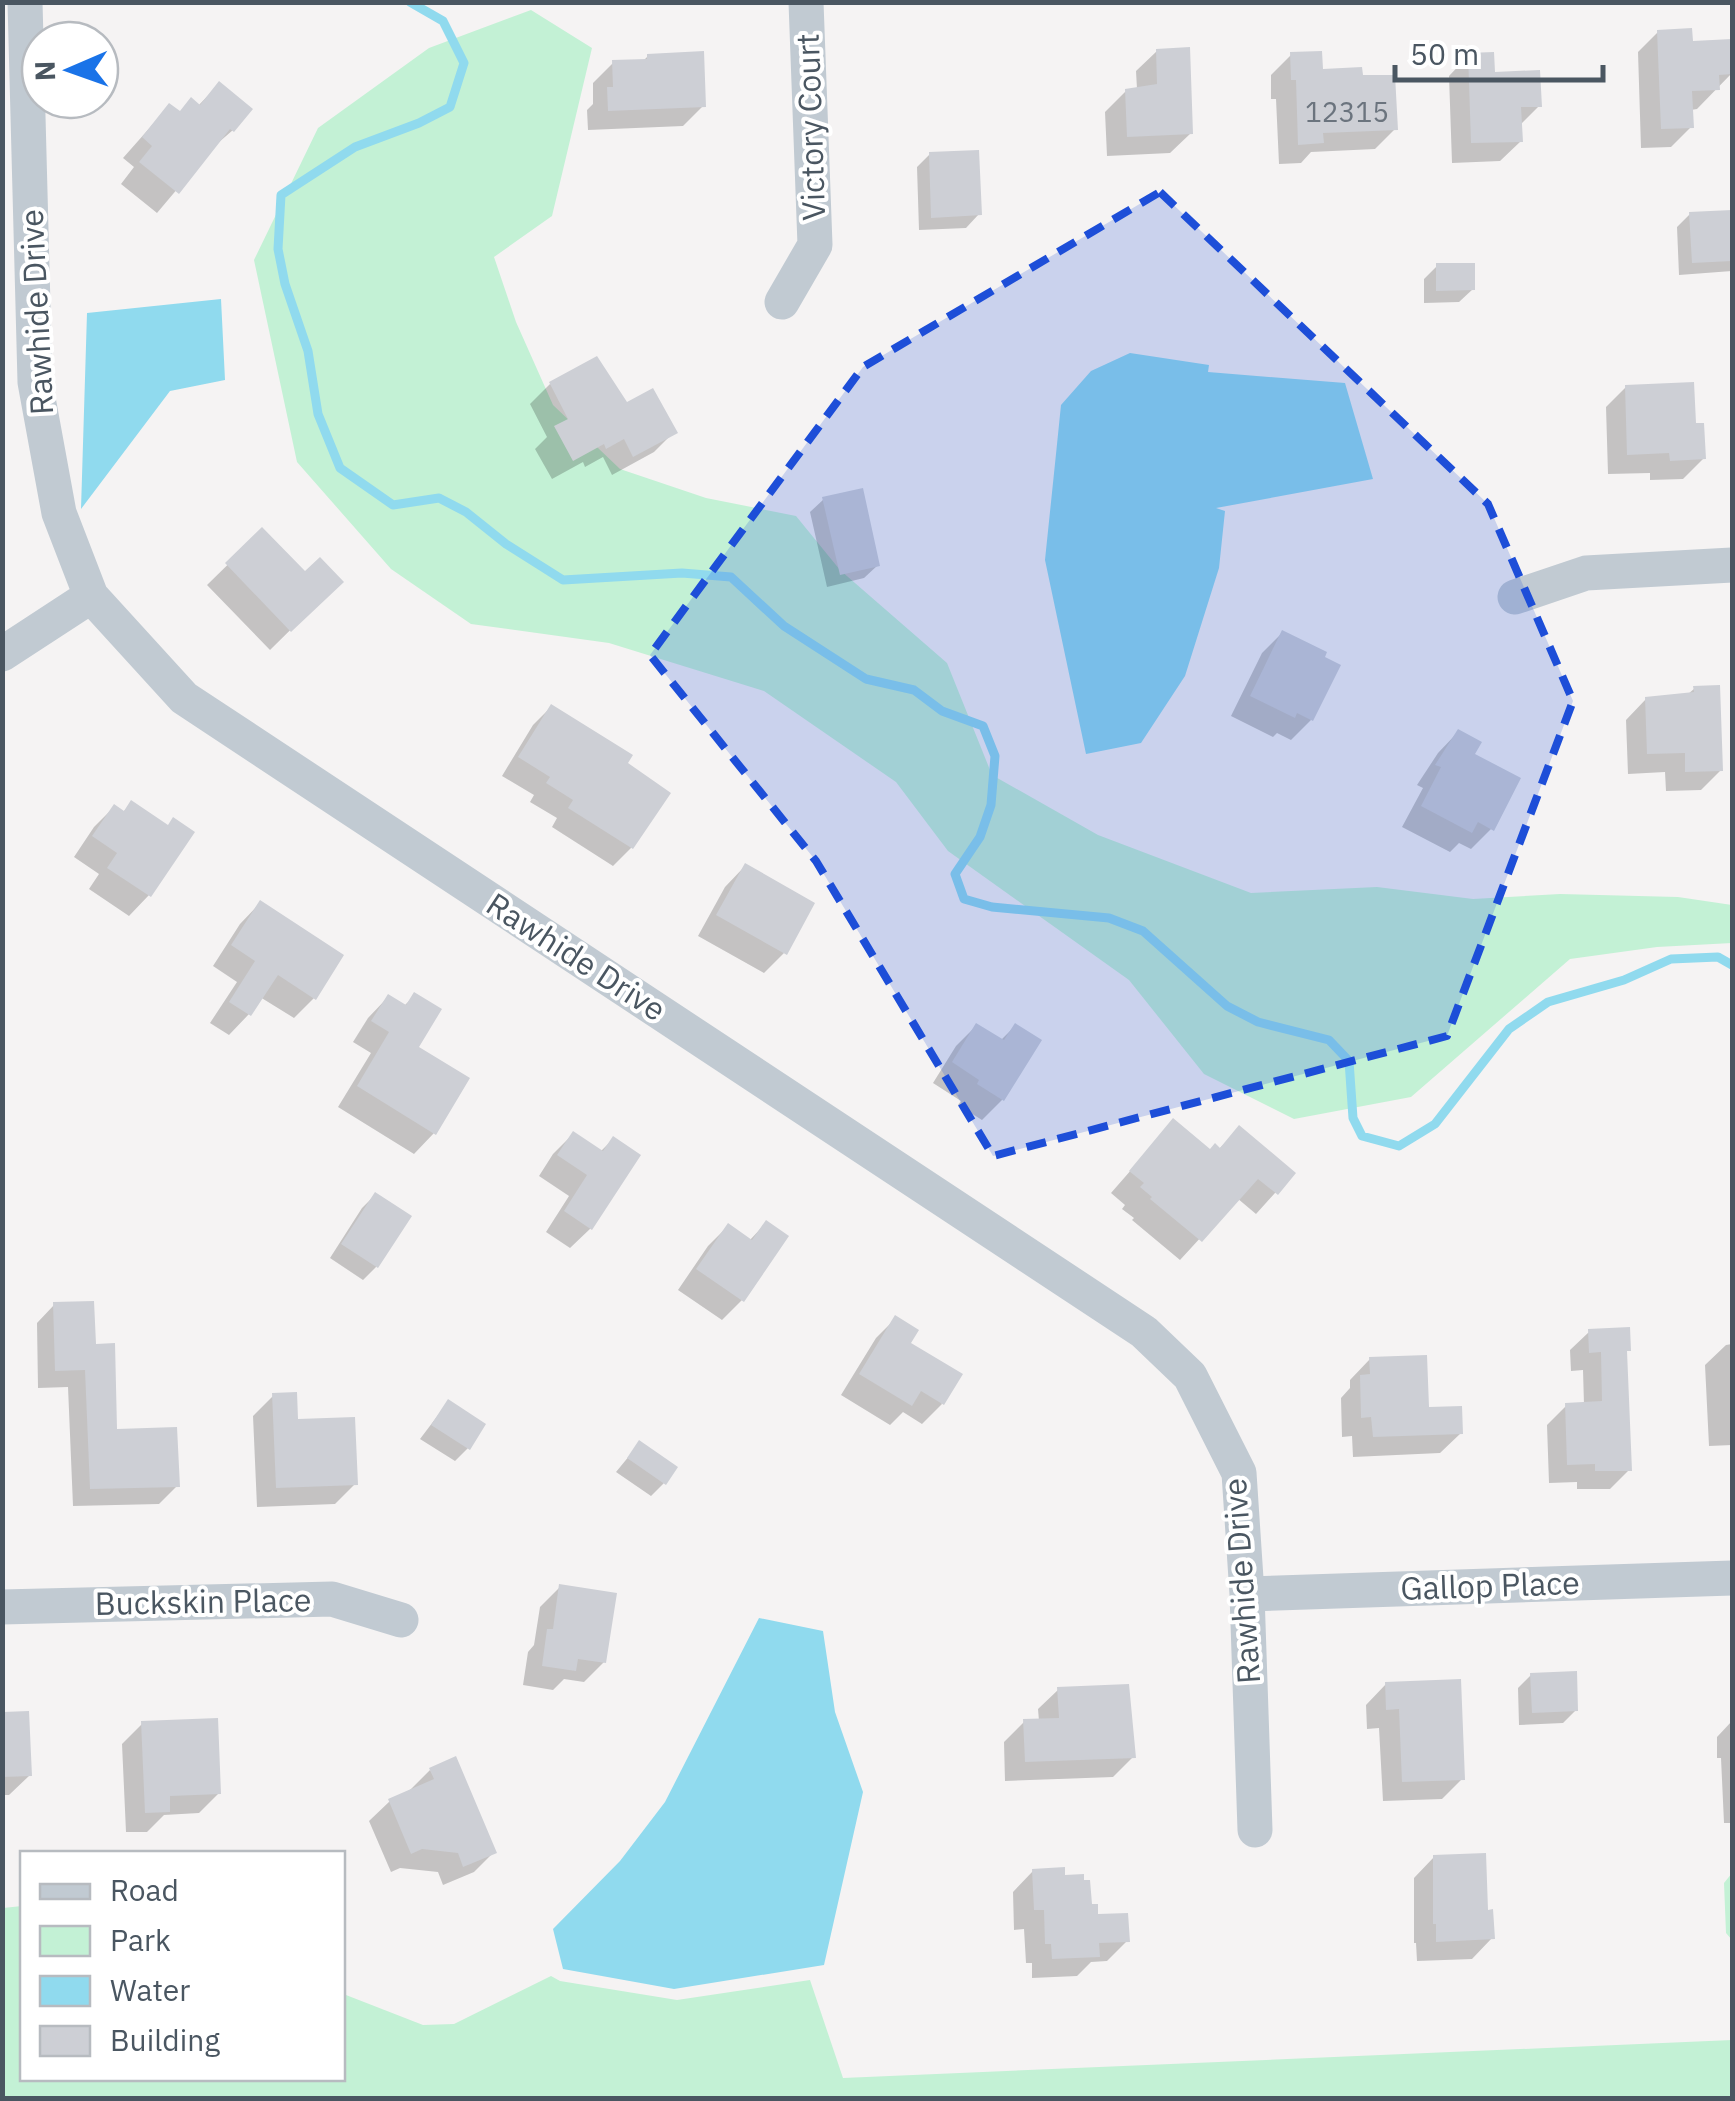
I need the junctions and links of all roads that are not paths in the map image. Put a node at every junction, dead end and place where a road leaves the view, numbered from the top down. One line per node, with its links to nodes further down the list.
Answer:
1 (25, 2): 5 (street, Rawhide Drive)
2 (806, 2): 3 (street, Victory Court)
3 (782, 302)
4 (1732, 565): 6 (street)
5 (91, 596): 7 (street); 9 (street, Rawhide Drive)
6 (1515, 597)
7 (2, 654)
8 (1732, 1578): 9 (street, Gallop Place)
9 (1247, 1594): 12 (street, Rawhide Drive)
10 (2, 1608): 11 (street, Buckskin Place)
11 (401, 1620)
12 (1254, 1830)

